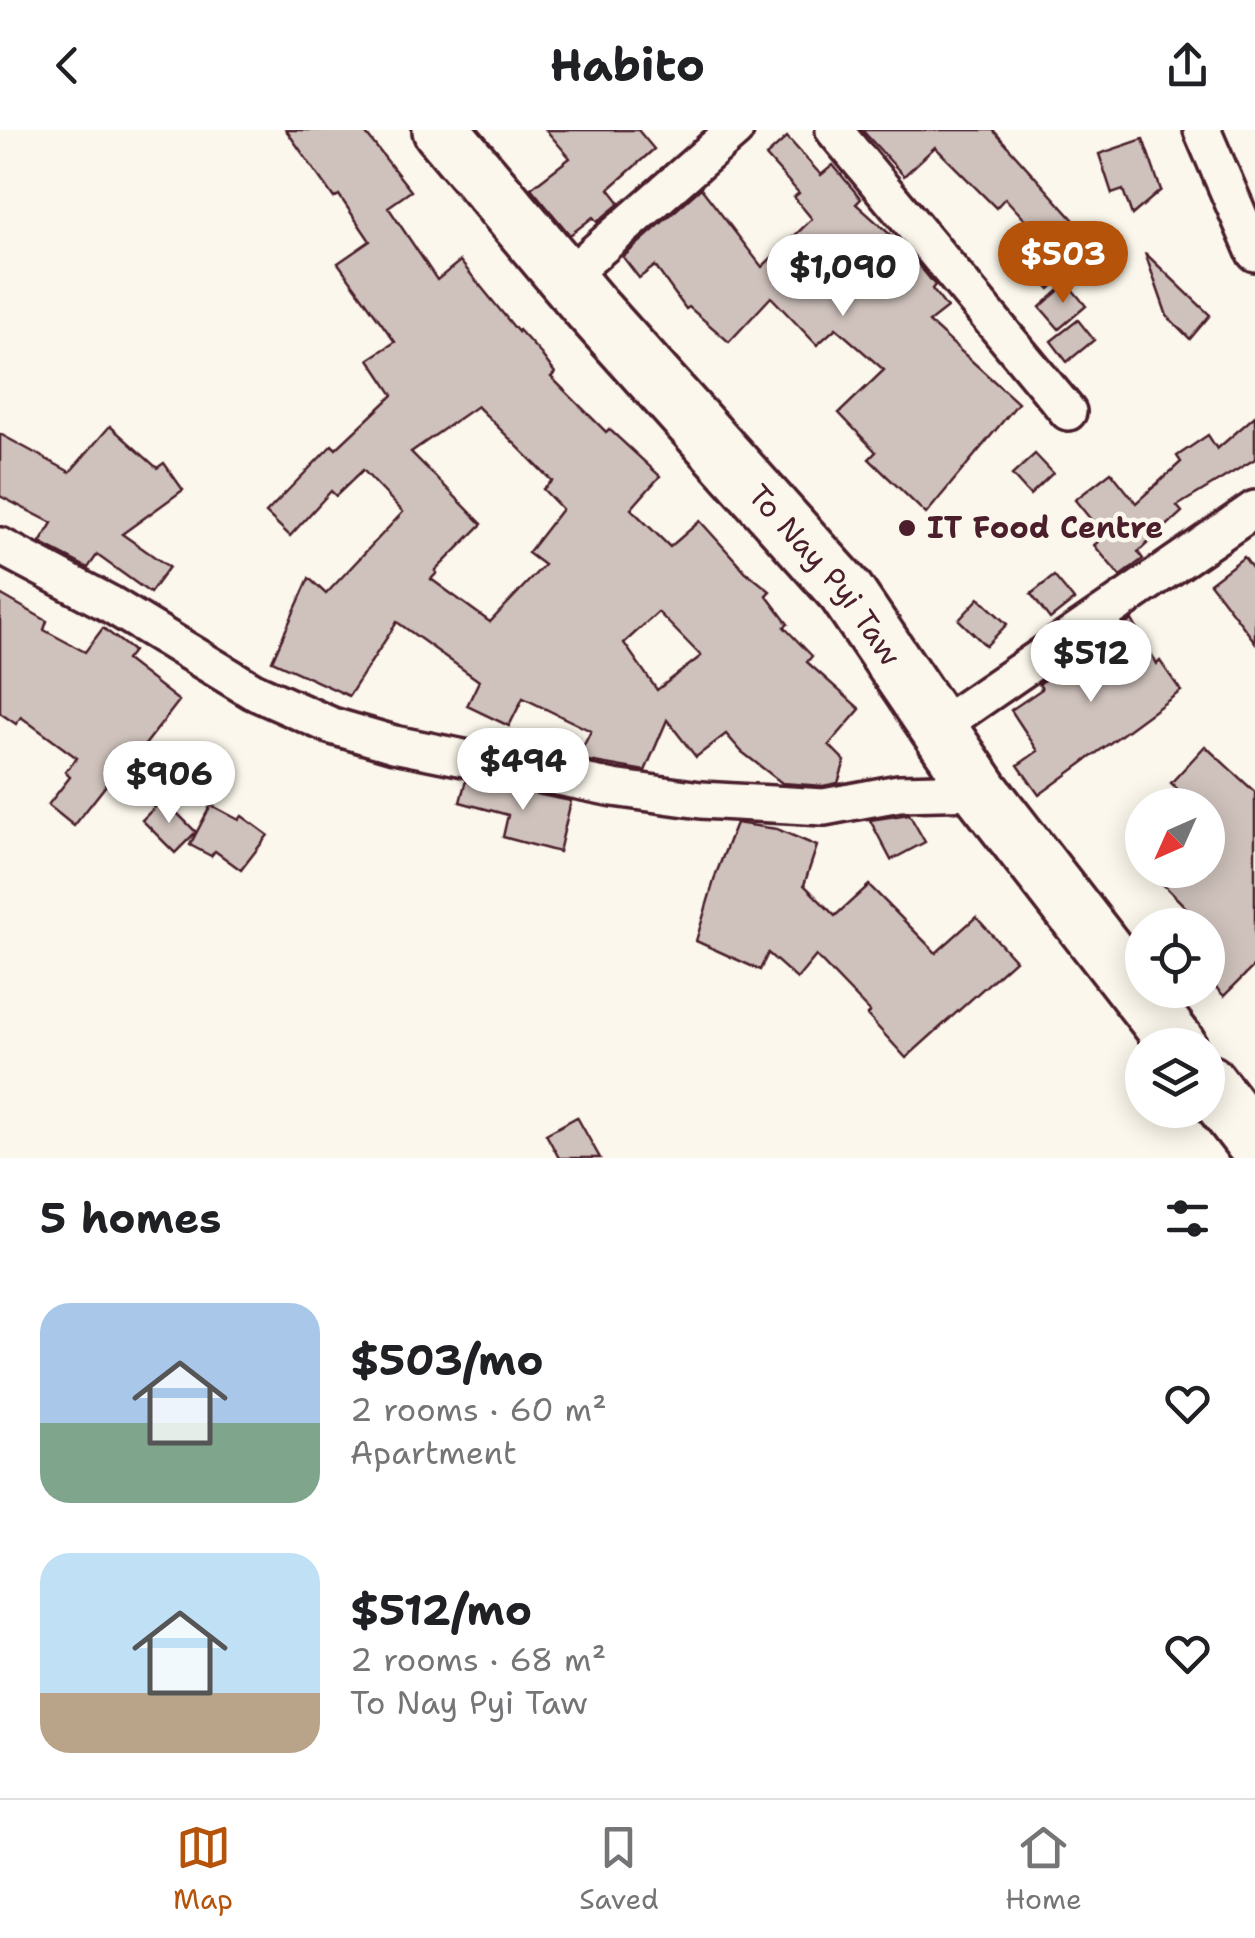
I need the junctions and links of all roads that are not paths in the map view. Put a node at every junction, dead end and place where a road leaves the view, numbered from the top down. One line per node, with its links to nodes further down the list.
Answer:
1 (441, 130): 6 (main road, To Nay Pyi Taw)
2 (735, 130): 6 (street)
3 (834, 130): 7 (street)
4 (1202, 130): 5 (street)
5 (1255, 253)
6 (566, 278): 10 (main road, To Nay Pyi Taw)
7 (1068, 412)
8 (1255, 508): 10 (street)
9 (0, 546): 11 (street)
10 (939, 727): 11 (main road, To Nay Pyi Taw)
11 (981, 791): 12 (main road, To Nay Pyi Taw)
12 (1165, 1028)
13 (1225, 1105): 14 (main road)
14 (1255, 1144)

